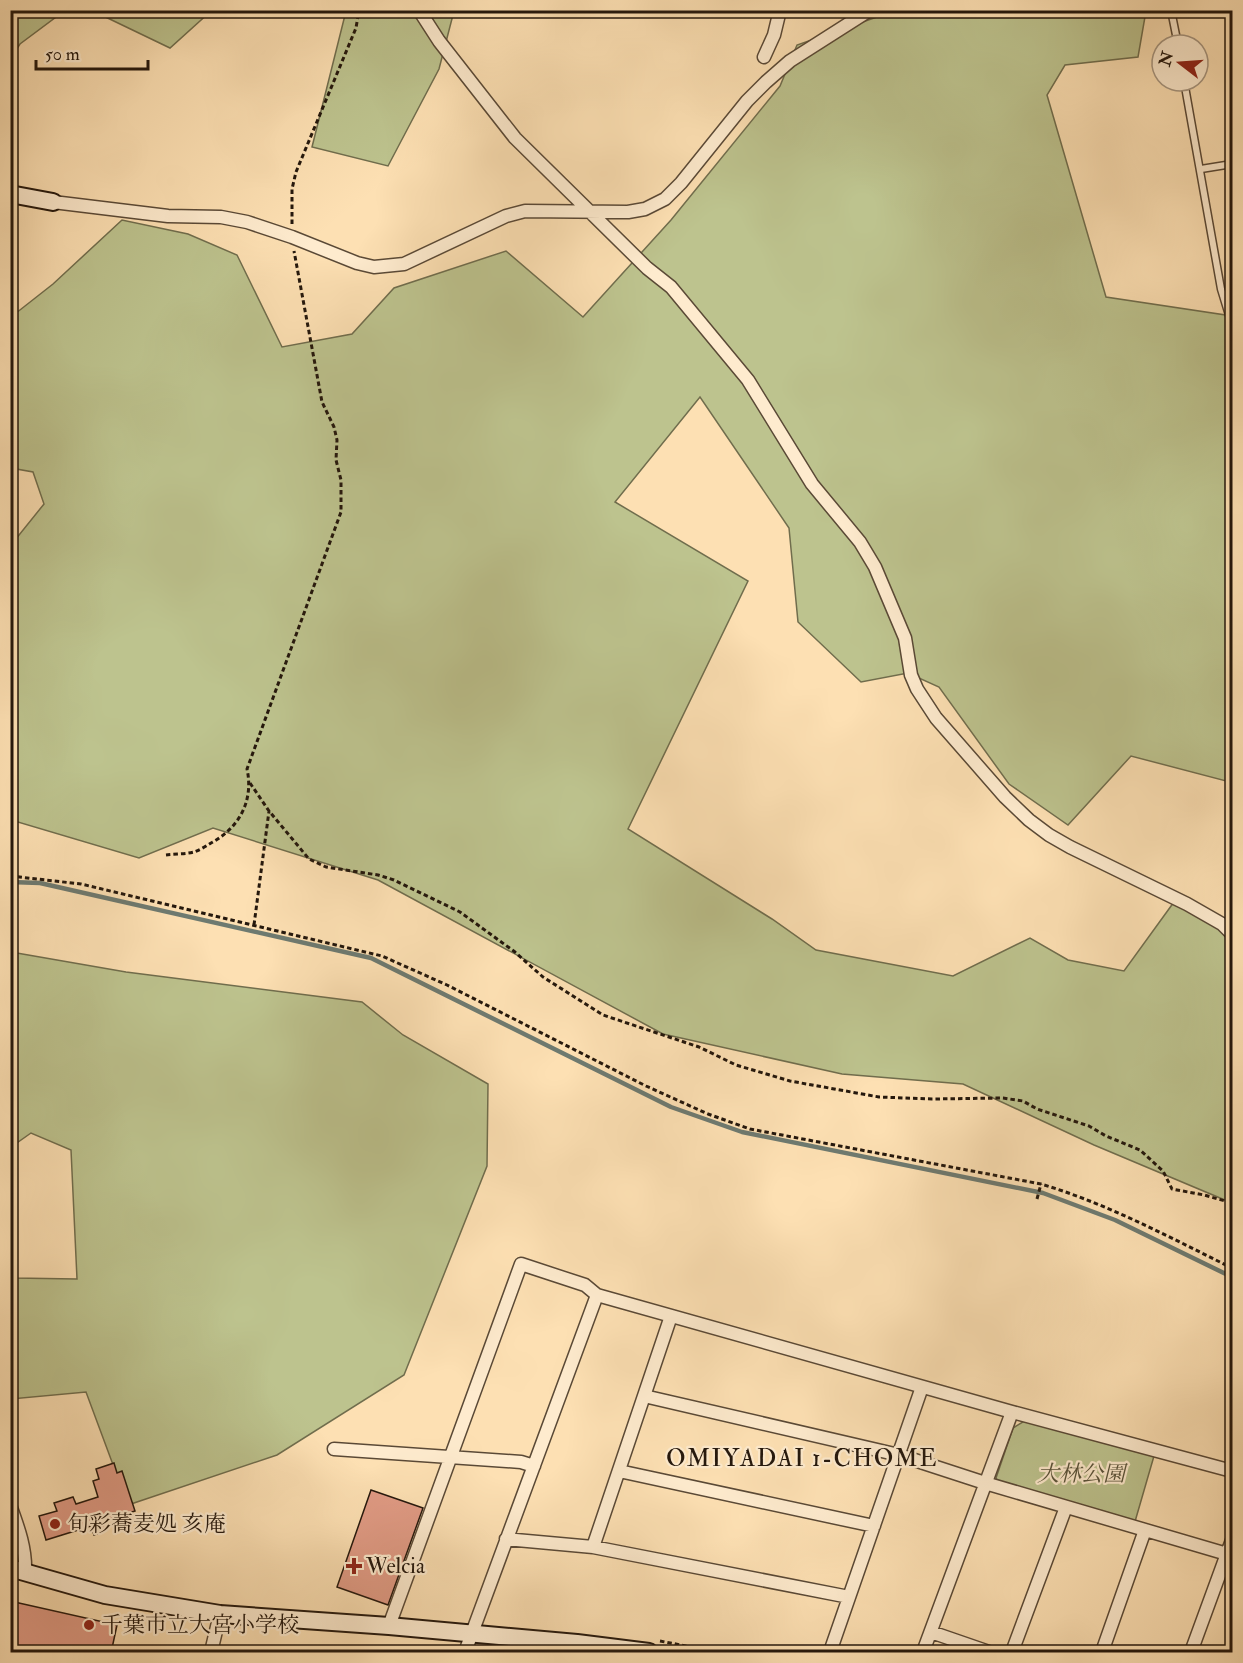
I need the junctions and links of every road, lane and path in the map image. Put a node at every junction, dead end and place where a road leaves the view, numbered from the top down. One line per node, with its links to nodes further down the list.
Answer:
1 (359, 10): 14 (path)
2 (419, 10): 13 (street)
3 (780, 10): 7 (street)
4 (870, 10): 13 (street)
5 (1171, 10): 6 (lane)
6 (1176, 33)
7 (764, 57)
8 (1186, 93): 10 (lane)
9 (1233, 164): 10 (lane)
10 (1201, 169): 15 (lane)
11 (10, 194): 12 (street)
12 (53, 202): 14 (street)
13 (588, 211): 14 (street); 21 (street)
14 (292, 237): 16 (path)
15 (1233, 325)
16 (250, 783): 17 (path); 18 (path)
17 (269, 811): 20 (path); 24 (path)
18 (166, 855)
19 (10, 876): 20 (path)
20 (254, 925): 22 (path)
21 (1233, 933)
22 (1041, 1184): 23 (path); 25 (path)
23 (1037, 1199)
24 (1233, 1203)
25 (1233, 1268)
26 (597, 1295): 27 (street); 33 (street); 34 (street)
27 (671, 1316): 28 (street); 29 (street)
28 (922, 1387): 30 (street); 32 (street)
29 (644, 1396): 32 (street); 35 (street)
30 (1012, 1412): 36 (street); 37 (street)
31 (334, 1449): 33 (street)
32 (899, 1455): 37 (street); 40 (street)
33 (451, 1457): 34 (street); 49 (street)
34 (534, 1466): 42 (street)
35 (618, 1471): 40 (street); 44 (street)
36 (1233, 1471)
37 (986, 1483): 39 (street); 50 (street)
38 (10, 1505): 46 (street)
39 (1066, 1507): 41 (street); 58 (street)
40 (874, 1526): 47 (street)
41 (1145, 1530): 45 (street); 59 (street)
42 (506, 1539): 44 (street); 51 (street)
43 (1233, 1540): 45 (street)
44 (593, 1547): 47 (street)
45 (1227, 1554): 60 (street)
46 (18, 1570): 48 (street)
47 (849, 1597): 55 (street)
48 (220, 1614): 49 (street); 53 (street)
49 (389, 1626): 51 (street)
50 (931, 1632): 56 (street); 57 (street)
51 (472, 1634): 52 (street); 54 (street)
52 (647, 1652)
53 (211, 1653)
54 (465, 1653)
55 (830, 1653)
56 (923, 1653)
57 (989, 1653)
58 (1012, 1653)
59 (1102, 1653)
60 (1191, 1653)

